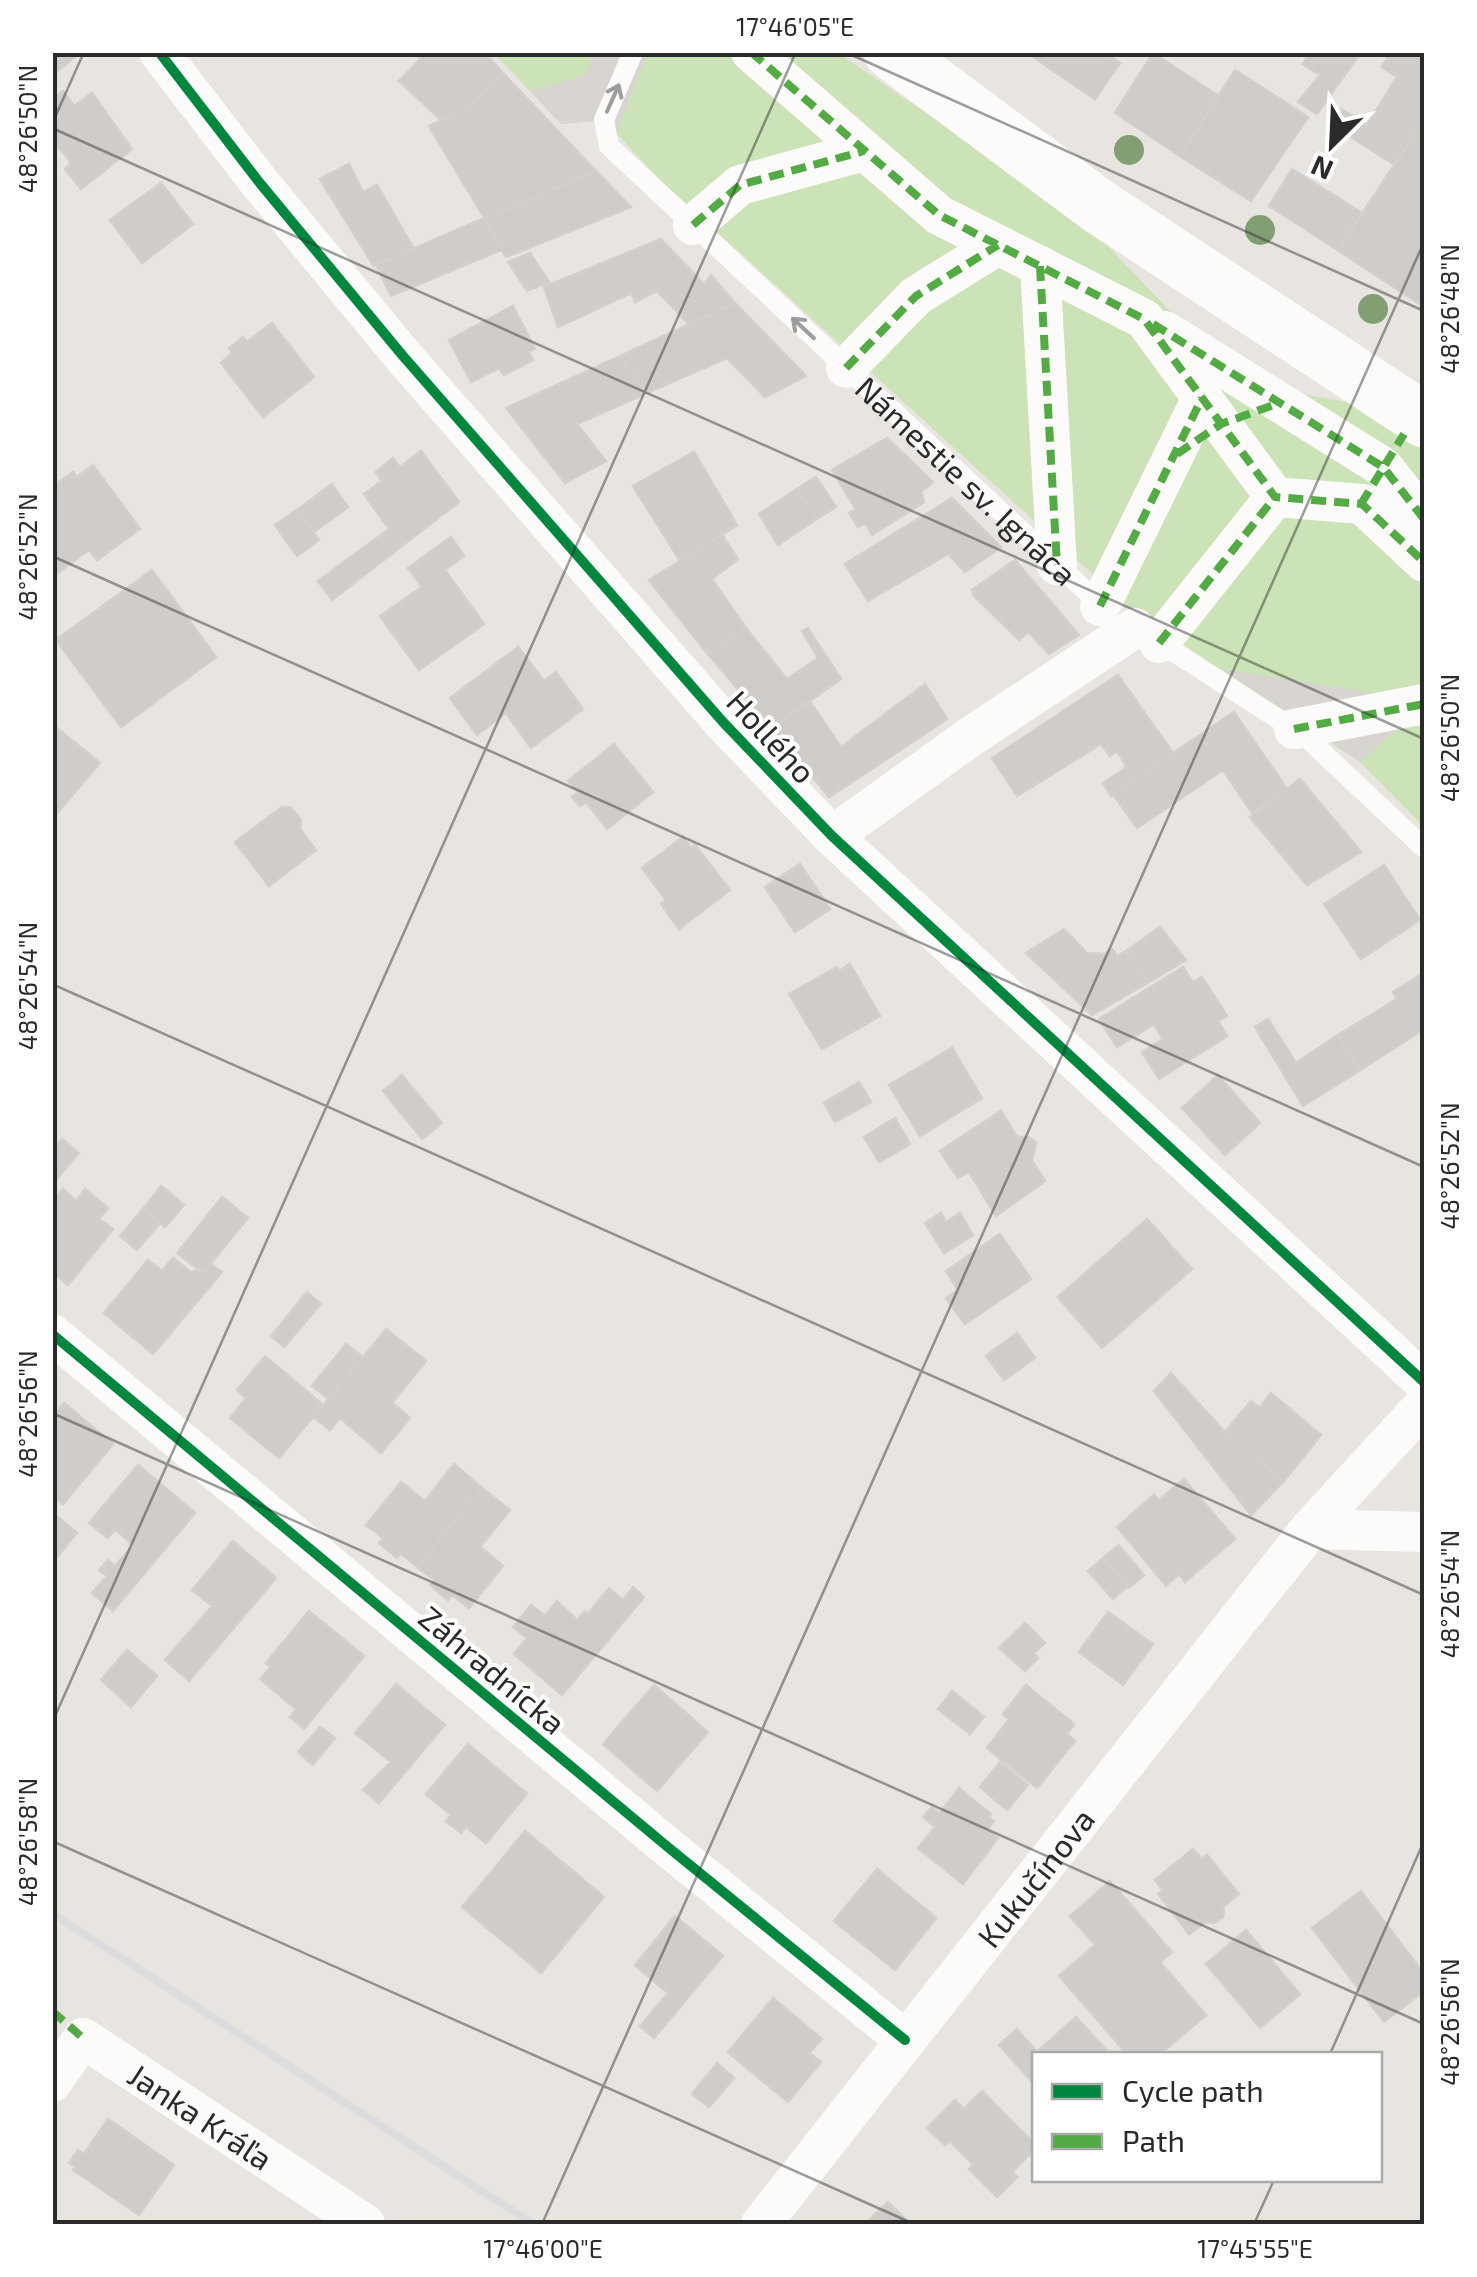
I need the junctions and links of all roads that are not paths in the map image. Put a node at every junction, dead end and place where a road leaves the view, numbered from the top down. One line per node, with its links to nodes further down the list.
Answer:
1 (158, 52): 23 (street, Hollého)
2 (633, 52): 6 (lane, Námestie sv. Ignáca, one-way to 2)
3 (751, 52): 5 (street)
4 (891, 52): 13 (street)
5 (864, 150): 6 (street); 7 (street)
6 (693, 225): 10 (lane, Námestie sv. Ignáca, one-way to 6)
7 (998, 245): 8 (street); 10 (street)
8 (1040, 266): 9 (street); 18 (street)
9 (1144, 319): 11 (street); 12 (street)
10 (846, 368): 18 (lane, Námestie sv. Ignáca)
11 (1279, 403): 12 (street); 13 (street)
12 (1212, 411): 14 (street); 19 (street)
13 (1404, 441): 15 (street); 16 (street)
14 (1275, 497): 15 (street); 20 (street)
15 (1361, 504): 17 (street)
16 (1424, 519)
17 (1424, 562)
18 (1057, 565): 19 (lane, Námestie sv. Ignáca)
19 (1100, 606): 20 (lane, Námestie sv. Ignáca)
20 (1147, 635): 22 (lane, Námestie sv. Ignáca); 23 (street)
21 (1424, 704): 22 (street)
22 (1294, 729): 24 (lane, Námestie sv. Ignáca)
23 (832, 836): 26 (street, Hollého)
24 (1424, 848)
25 (52, 1334): 30 (street, Záhradnícka)
26 (1424, 1382)
27 (1424, 1406): 28 (street, Kukučínova)
28 (1310, 1529): 29 (street); 30 (street, Kukučínova)
29 (1424, 1532)
30 (905, 2040): 33 (street, Kukučínova)
31 (52, 2082): 32 (street, Janka Kráľa)
32 (366, 2224)
33 (761, 2224)

